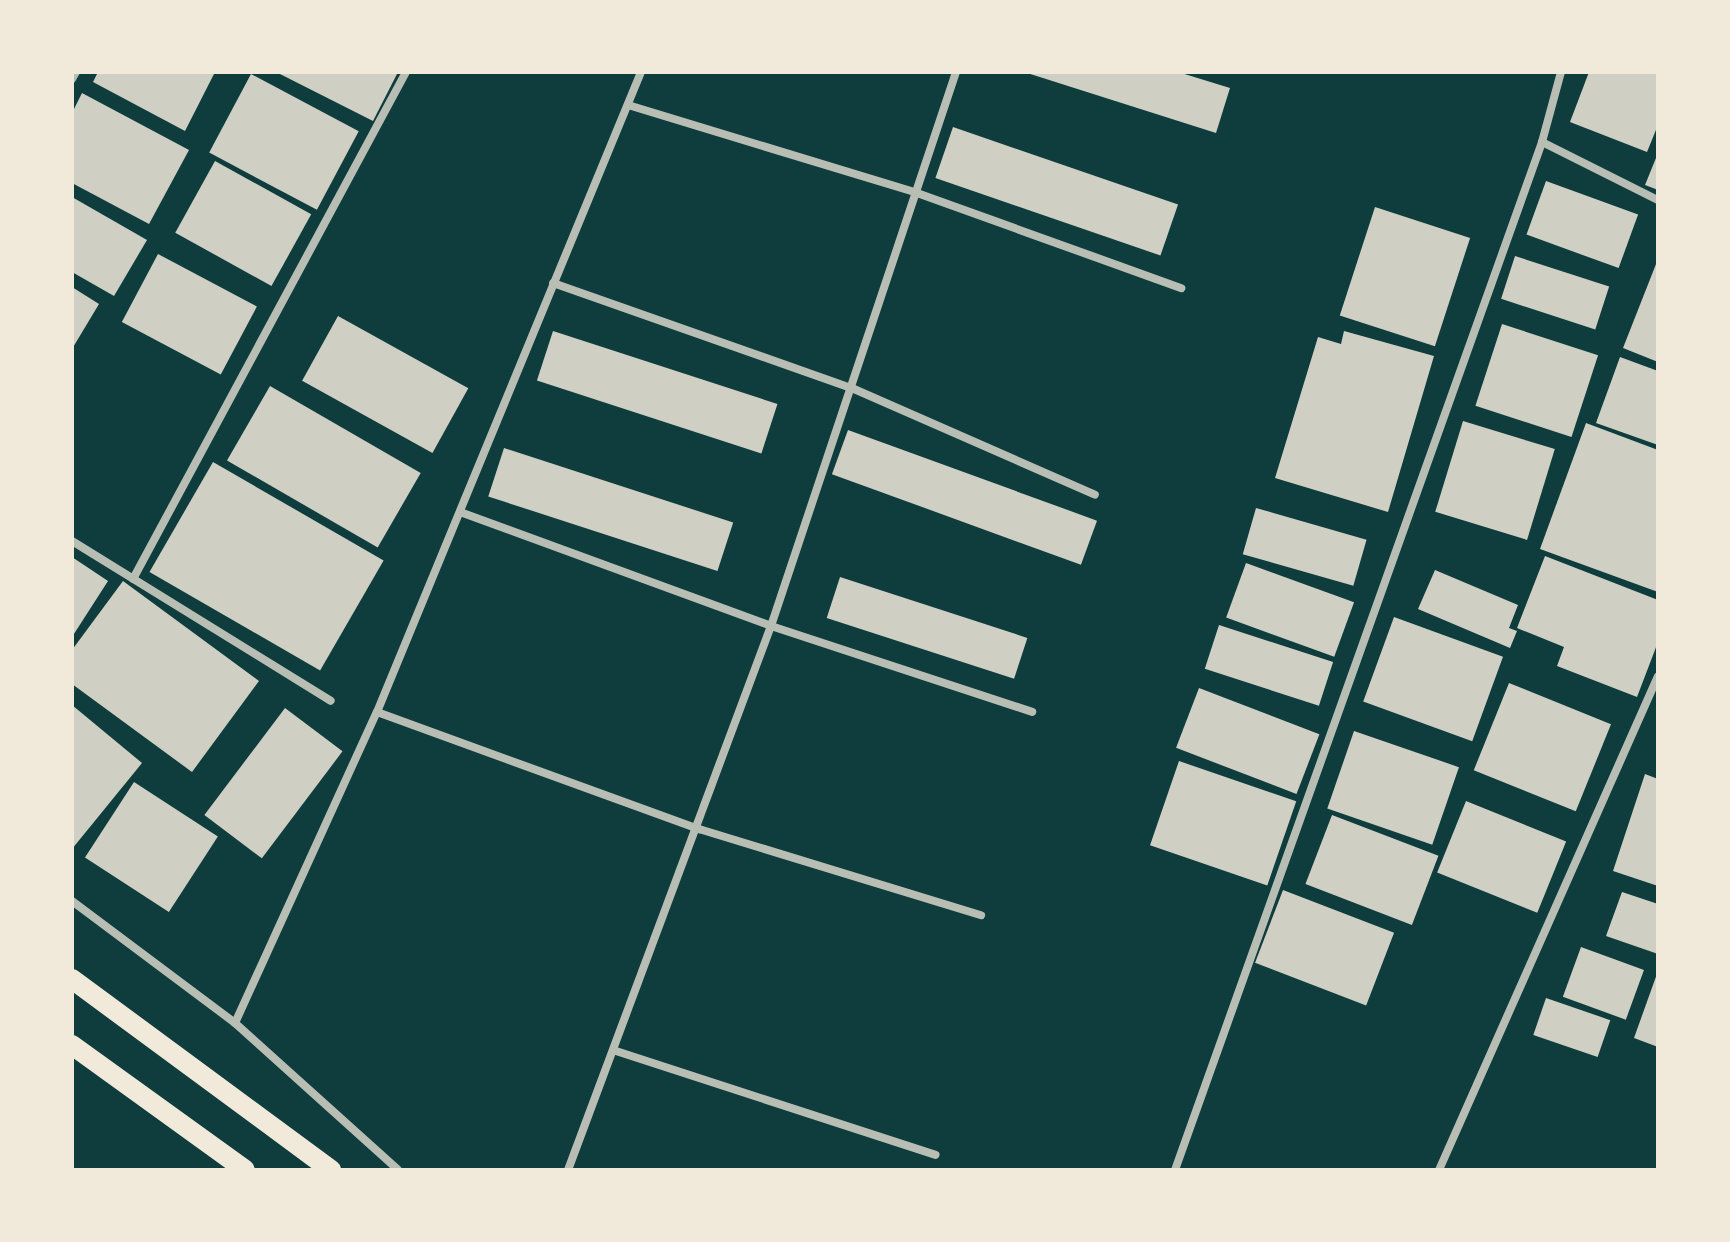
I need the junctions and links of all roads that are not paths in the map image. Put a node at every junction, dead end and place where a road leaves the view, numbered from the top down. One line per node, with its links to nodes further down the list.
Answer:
1 (76, 72): 6 (street)
2 (406, 72): 17 (street)
3 (641, 72): 7 (street)
4 (956, 72): 9 (street)
5 (1561, 72): 8 (street)
6 (72, 79)
7 (628, 105): 9 (street); 11 (street)
8 (1542, 142): 10 (street); 35 (street)
9 (917, 193): 12 (street); 13 (street)
10 (1658, 200)
11 (553, 283): 13 (street); 15 (street)
12 (1181, 288)
13 (854, 389): 14 (street); 18 (street)
14 (1095, 495)
15 (460, 512): 18 (street); 21 (street)
16 (72, 541): 17 (street)
17 (133, 579): 20 (street)
18 (771, 626): 22 (street); 23 (street)
19 (1658, 676): 36 (street)
20 (331, 701)
21 (377, 712): 23 (street); 27 (street)
22 (1032, 712)
23 (699, 829): 25 (street); 29 (street)
24 (72, 901): 27 (street)
25 (981, 915)
26 (72, 979): 32 (main road)
27 (235, 1023): 33 (street)
28 (72, 1045): 31 (main road)
29 (616, 1051): 30 (street); 34 (street)
30 (936, 1155)
31 (245, 1170)
32 (331, 1170)
33 (398, 1170)
34 (568, 1170)
35 (1175, 1170)
36 (1439, 1170)

